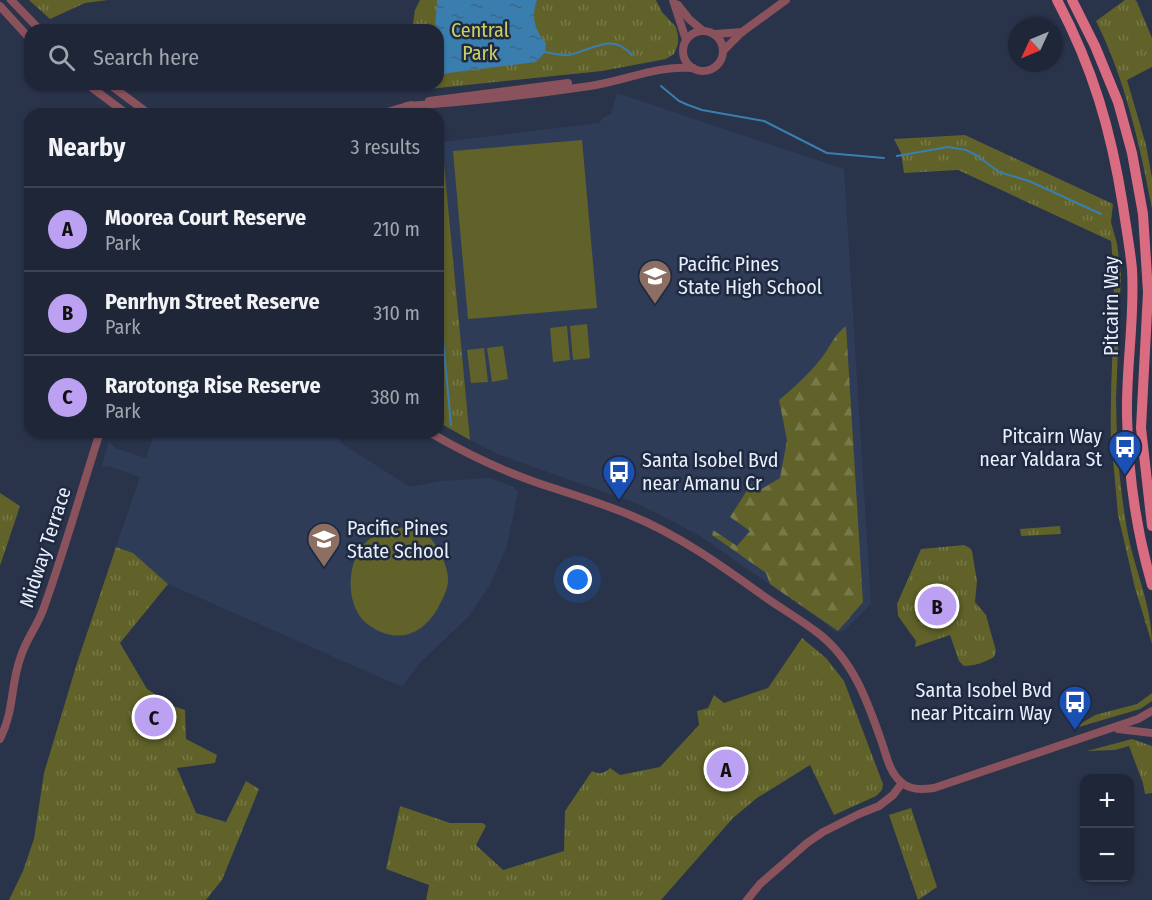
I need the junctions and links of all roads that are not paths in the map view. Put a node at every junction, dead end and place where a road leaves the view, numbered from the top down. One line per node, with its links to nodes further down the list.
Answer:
1 (11, 0): 7 (street)
2 (674, 0): 8 (street); 12 (street)
3 (786, 0): 10 (street)
4 (1056, 0): 25 (main road, Pitcairn Way)
5 (1071, 0): 24 (main road, Pitcairn Way)
6 (0, 6): 9 (street)
7 (34, 24)
8 (702, 30): 11 (street); 12 (street)
9 (24, 32)
10 (742, 32): 11 (street); 13 (street)
11 (715, 34): 13 (street)
12 (686, 40): 14 (street)
13 (723, 51): 16 (street)
14 (683, 52): 15 (street); 16 (street)
15 (665, 68): 16 (street); 21 (street)
16 (693, 68)
17 (95, 90): 19 (street)
18 (118, 90): 20 (street)
19 (119, 108)
20 (141, 108)
21 (400, 108)
22 (98, 438): 29 (street, Midway Terrace)
23 (440, 438): 30 (street)
24 (1152, 526)
25 (1152, 585)
26 (1152, 711): 27 (street)
27 (1112, 728): 28 (street); 30 (street)
28 (1152, 733)
29 (0, 739)
30 (902, 783): 31 (street)
31 (747, 900)

